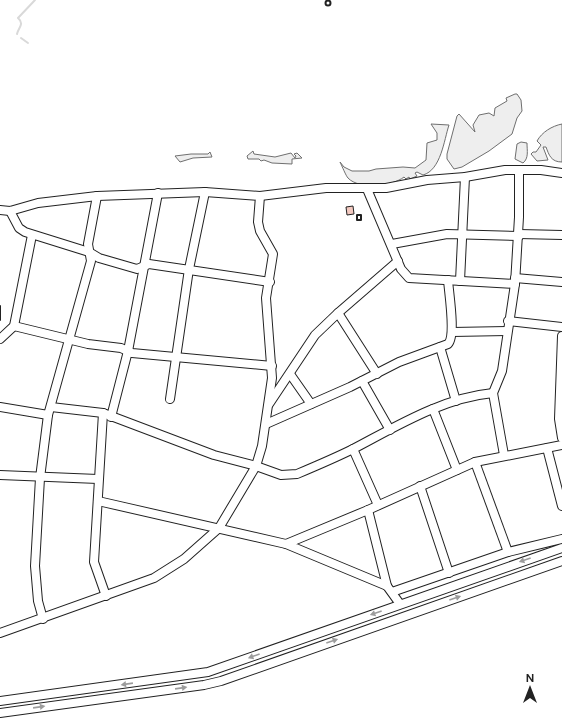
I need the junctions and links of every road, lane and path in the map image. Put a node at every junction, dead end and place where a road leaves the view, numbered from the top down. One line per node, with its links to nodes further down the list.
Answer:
1 (519, 170): 2 (street); 3 (street); 13 (street)
2 (562, 173)
3 (465, 177): 4 (street); 11 (street)
4 (367, 189): 8 (street); 15 (street)
5 (205, 192): 6 (street); 8 (street); 19 (street)
6 (158, 193): 7 (street); 18 (street)
7 (97, 196): 10 (street); 16 (street)
8 (260, 196): 23 (street)
9 (0, 210): 10 (street)
10 (10, 211): 12 (street)
11 (461, 234): 13 (street); 15 (street); 21 (street)
12 (32, 235): 16 (street); 27 (street)
13 (519, 235): 14 (street); 22 (street)
14 (562, 235)
15 (392, 244): 17 (street)
16 (89, 252): 18 (street); 33 (street)
17 (398, 260): 20 (street); 25 (street)
18 (144, 266): 19 (street); 35 (street)
19 (190, 269): 23 (street); 36 (street)
20 (448, 280): 21 (street); 30 (street)
21 (460, 281): 22 (street)
22 (515, 281): 24 (street); 26 (street)
23 (270, 282): 37 (street)
24 (562, 282)
25 (338, 313): 38 (street); 39 (street)
26 (508, 322): 28 (street); 29 (street)
27 (14, 326): 32 (street); 33 (street)
28 (562, 327)
29 (507, 331): 30 (street); 41 (street)
30 (452, 332): 34 (street)
31 (562, 336): 52 (street)
32 (0, 339)
33 (69, 340): 35 (street); 48 (street)
34 (440, 347): 39 (street); 43 (street)
35 (128, 351): 36 (street); 49 (street)
36 (175, 358): 37 (street); 42 (street)
37 (272, 366): 45 (street)
38 (290, 374): 44 (street); 45 (street)
39 (377, 374): 40 (street)
40 (362, 381): 44 (street); 51 (street)
41 (492, 393): 43 (street); 56 (street)
42 (170, 399)
43 (456, 400): 47 (street)
44 (311, 404): 50 (street)
45 (268, 406): 50 (street)
46 (0, 407): 48 (street)
47 (433, 409): 51 (street); 59 (street)
48 (49, 411): 49 (street); 61 (street)
49 (107, 415): 58 (street); 62 (street)
50 (266, 424): 58 (street)
51 (390, 430): 55 (street)
52 (562, 438)
53 (562, 445): 54 (street)
54 (547, 448): 56 (street); 66 (street)
55 (353, 449): 58 (street); 65 (street)
56 (504, 455): 57 (street)
57 (475, 462): 59 (street); 72 (street)
58 (256, 466): 68 (street)
59 (457, 470): 63 (street)
60 (0, 475): 61 (street)
61 (40, 478): 62 (street); 78 (street)
62 (98, 479): 64 (street)
63 (420, 486): 65 (street); 74 (street)
64 (98, 501): 68 (street); 76 (street)
65 (378, 506): 67 (street)
66 (562, 506)
67 (368, 510): 70 (street); 75 (street)
68 (219, 528): 70 (street); 76 (street)
69 (562, 539): 72 (street)
70 (286, 544): 75 (street)
71 (562, 548): 77 (street, one-way to 77)
72 (508, 552): 74 (street)
73 (562, 561): 81 (street, one-way to 73)
74 (449, 573): 75 (street)
75 (389, 589): 77 (street)
76 (106, 596): 78 (street)
77 (400, 604): 80 (street, one-way to 80)
78 (43, 619): 79 (street)
79 (0, 634)
80 (305, 638): 81 (street); 82 (street, one-way to 82)
81 (309, 650): 83 (street, one-way to 81)
82 (0, 701)
83 (0, 713)

